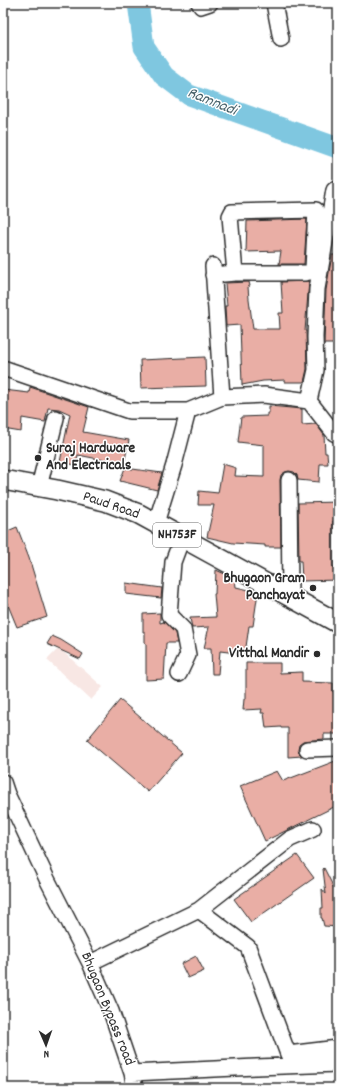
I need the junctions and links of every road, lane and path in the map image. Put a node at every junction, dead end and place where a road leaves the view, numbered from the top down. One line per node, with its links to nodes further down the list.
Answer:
1 (199, 3): 2 (street)
2 (210, 3)
3 (274, 3): 4 (street)
4 (282, 39)
5 (334, 190): 9 (street)
6 (235, 273): 6 (street); 8 (street)
7 (3, 368): 10 (street)
8 (222, 397): 9 (street); 10 (street)
9 (309, 400): 12 (street)
10 (188, 410): 16 (street)
11 (56, 418): 15 (street)
12 (338, 435)
13 (3, 480): 15 (main road, Paud Road / NH753F)
14 (289, 480): 18 (street)
15 (39, 487): 16 (main road, Paud Road / NH753F)
16 (156, 523): 17 (main road, Paud Road / NH753F)
17 (182, 538): 18 (main road, Paud Road / NH753F); 20 (street)
18 (290, 598): 19 (main road, Paud Road / NH753F)
19 (338, 623)
20 (179, 674)
21 (338, 748): 22 (street)
22 (307, 749)
23 (3, 782): 26 (street, Bhugaon Bypass road)
24 (313, 830): 25 (street)
25 (199, 910): 26 (street); 27 (street)
26 (90, 963): 29 (street, Bhugaon Bypass road)
27 (338, 1048)
28 (338, 1064): 29 (street, Bhugaon Bypass road)
29 (134, 1081)

